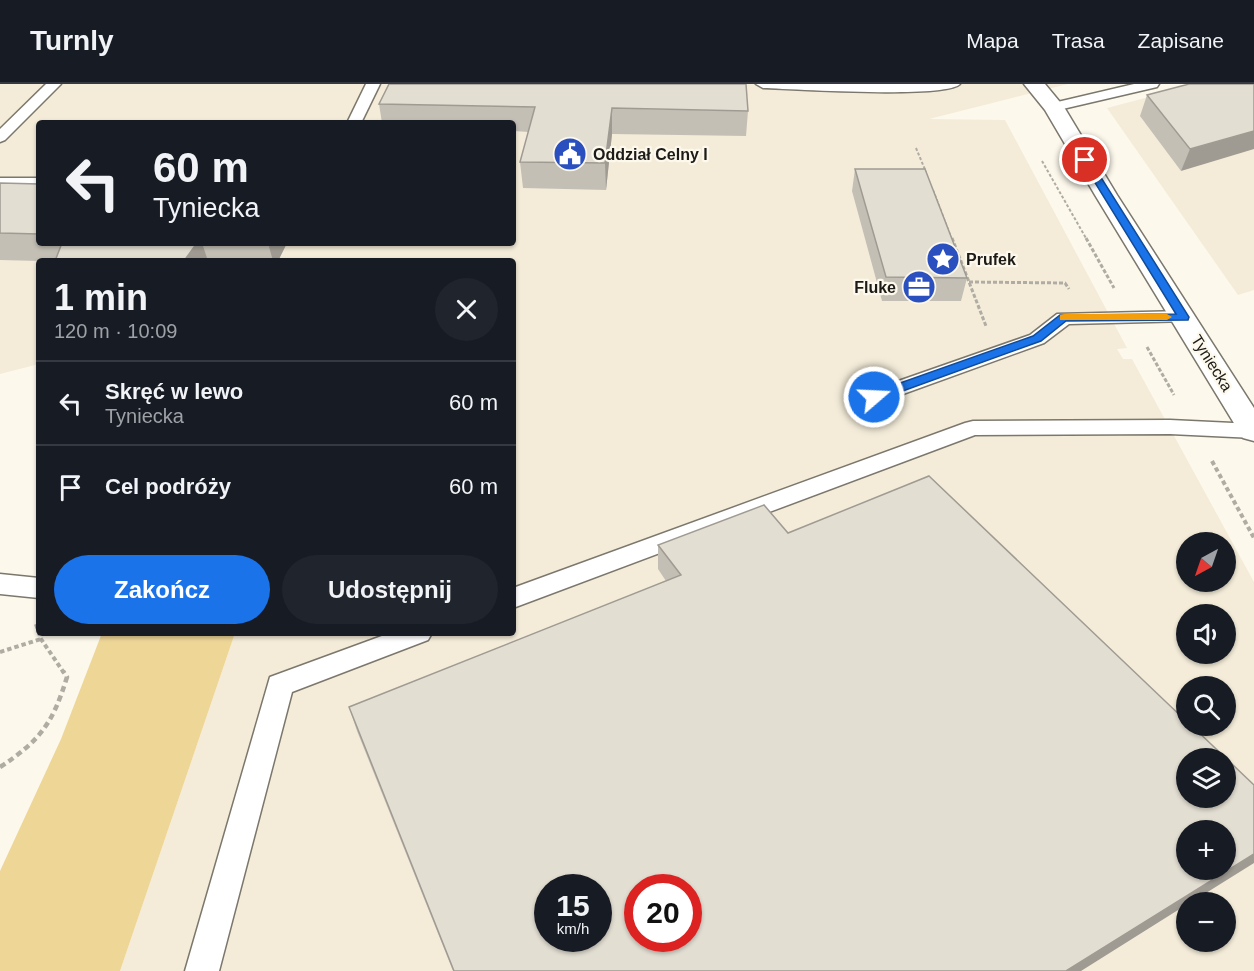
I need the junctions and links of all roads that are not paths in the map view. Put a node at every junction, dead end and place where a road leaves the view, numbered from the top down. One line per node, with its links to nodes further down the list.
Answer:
1 (373, 84): 8 (lane)
2 (763, 84): 3 (lane)
3 (953, 84)
4 (1034, 84): 7 (street, Tyniecka)
5 (1152, 84): 7 (lane)
6 (54, 88): 9 (lane)
7 (1054, 107): 12 (street, Tyniecka)
8 (355, 120)
9 (0, 137)
10 (0, 183): 11 (lane)
11 (36, 183)
12 (1184, 317): 13 (lane); 14 (street, Tyniecka)
13 (874, 397)
14 (1254, 431): 17 (lane)
15 (0, 584): 16 (lane)
16 (36, 588)
17 (516, 597)
18 (411, 636): 19 (lane)
19 (202, 971)

